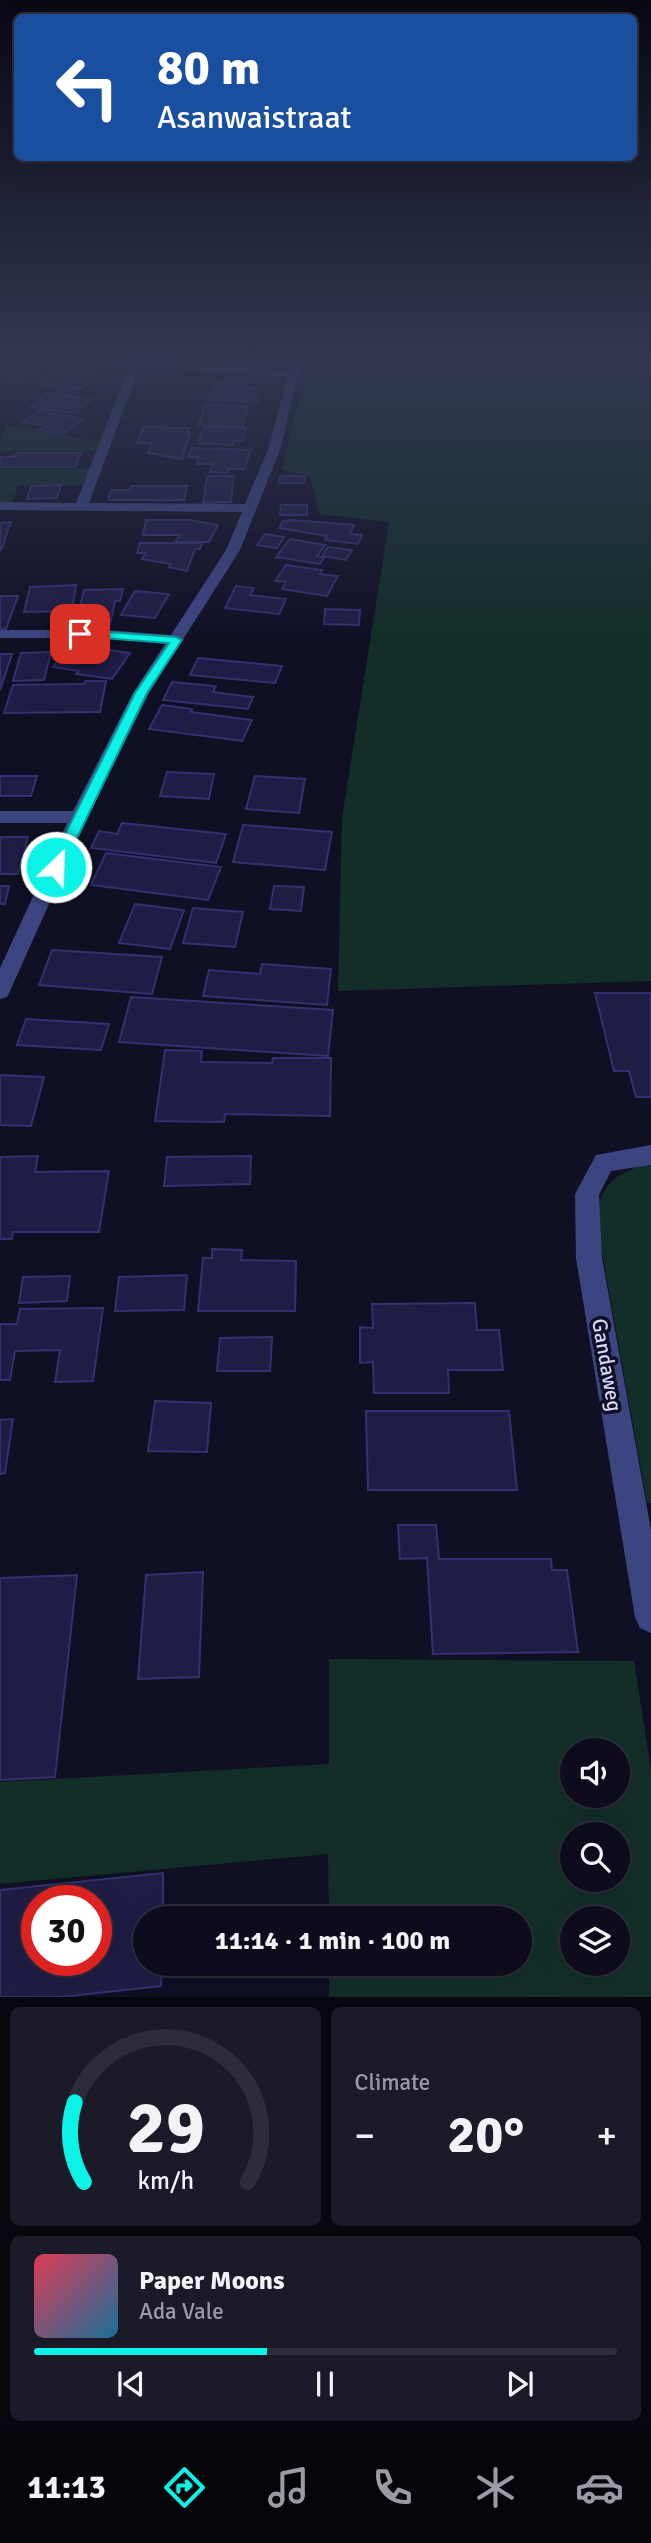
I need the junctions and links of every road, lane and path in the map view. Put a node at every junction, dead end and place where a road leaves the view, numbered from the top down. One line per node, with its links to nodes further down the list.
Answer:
1 (102, 452): 4 (street)
2 (273, 452): 5 (street)
3 (0, 506): 4 (street)
4 (81, 507): 5 (street)
5 (251, 508): 7 (street)
6 (0, 634): 7 (street)
7 (176, 640): 9 (street)
8 (0, 817): 9 (street)
9 (79, 817): 10 (street)
10 (0, 991)
11 (651, 1155): 12 (street, Gandaweg)
12 (651, 1617)

